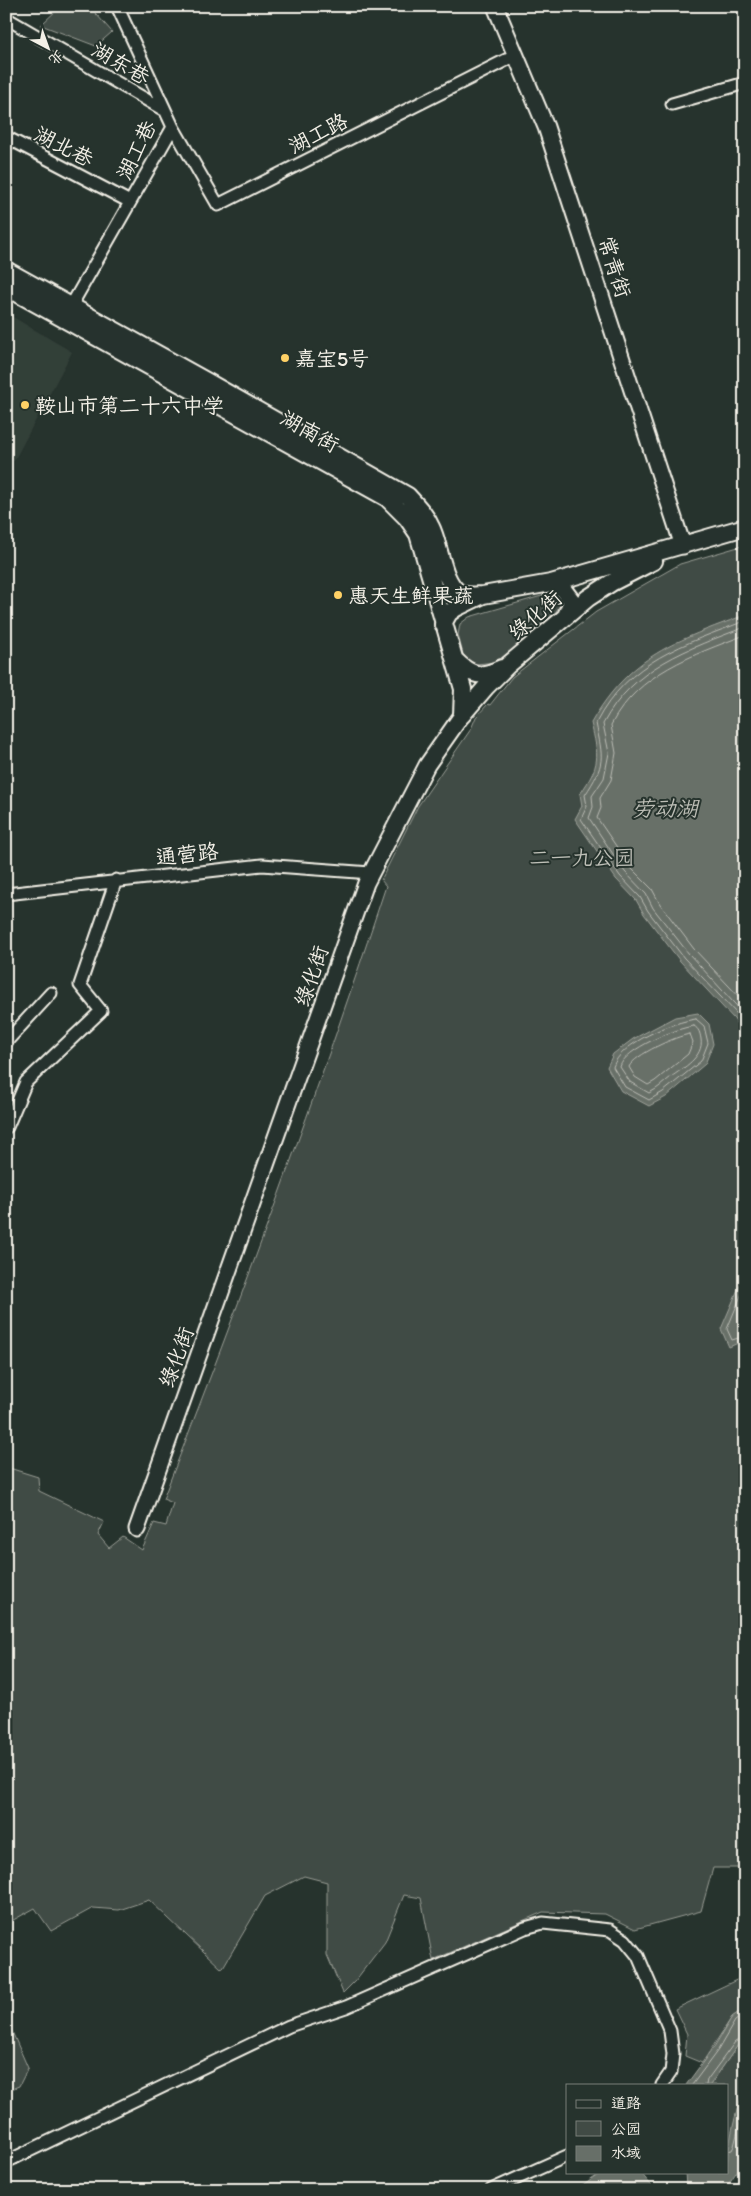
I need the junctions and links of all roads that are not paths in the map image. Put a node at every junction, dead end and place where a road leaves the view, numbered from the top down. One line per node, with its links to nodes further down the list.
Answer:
1 (117, 6): 7 (street, 湖工巷)
2 (494, 6): 4 (street, 常青街)
3 (6, 18): 7 (street, 湖东巷)
4 (516, 54): 8 (street, 湖工路); 15 (street, 常青街)
5 (745, 83): 6 (street)
6 (672, 104)
7 (164, 110): 8 (street, 湖工巷)
8 (173, 127): 10 (street, 湖工巷)
9 (6, 137): 10 (street, 湖北巷)
10 (130, 202): 13 (street, 湖工巷)
11 (6, 270): 13 (main road, 湖南街)
12 (6, 287): 19 (main road, 湖南街)
13 (71, 306): 17 (main road, 湖南街)
14 (745, 528): 15 (main road, 绿化街)
15 (683, 546): 16 (main road, 绿化街); 18 (main road, 绿化街)
16 (551, 583): 17 (main road, 绿化街); 18 (main road)
17 (483, 595): 19 (main road, 绿化街)
18 (566, 616): 21 (main road, 绿化街)
19 (444, 624): 20 (main road, 湖南街)
20 (455, 660): 21 (main road); 22 (main road, 湖南街)
21 (508, 665): 22 (main road, 绿化街)
22 (462, 715): 23 (street, 绿化街)
23 (372, 873): 24 (street, 通营路); 29 (street, 绿化街)
24 (116, 880): 25 (street, 通营路); 28 (street)
25 (6, 894)
26 (51, 993): 27 (street)
27 (6, 1042)
28 (7, 1127)
29 (137, 1529)
30 (663, 2084): 32 (street)
31 (566, 2156): 33 (street)
32 (6, 2162)
33 (491, 2190)

